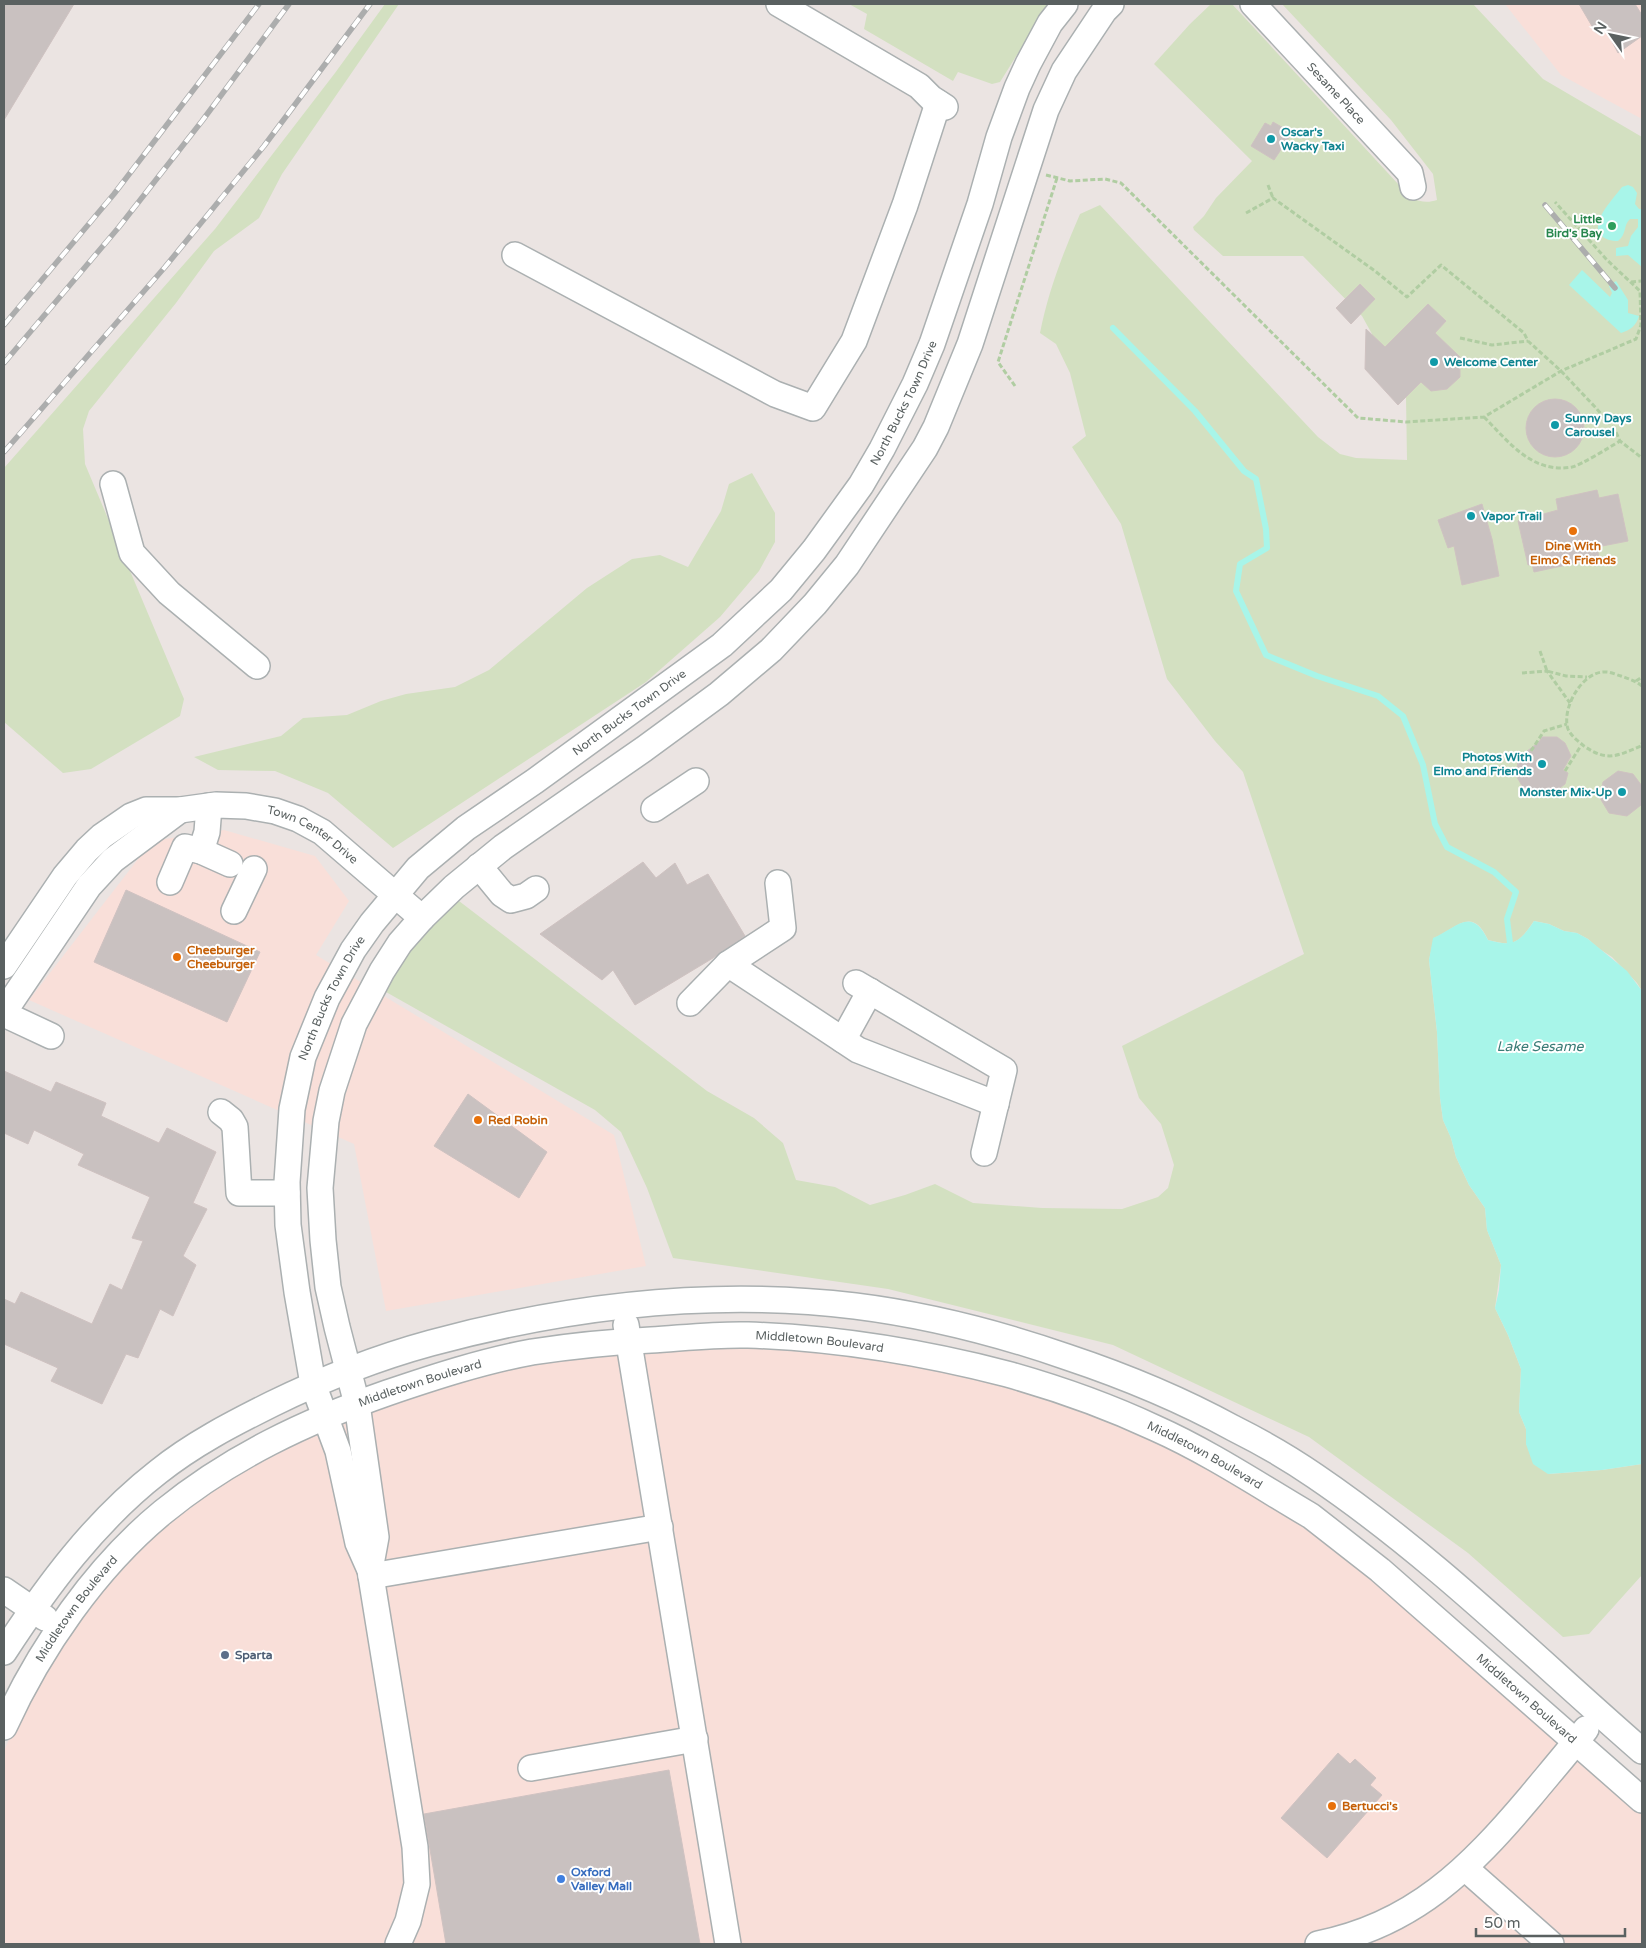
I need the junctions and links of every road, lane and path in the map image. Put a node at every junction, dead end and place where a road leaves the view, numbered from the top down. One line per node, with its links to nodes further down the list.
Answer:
1 (779, 4): 12 (street)
2 (1065, 4): 49 (street, North Bucks Town Drive)
3 (1110, 4): 5 (street)
4 (1253, 4): 8 (street, Sesame Place)
5 (1027, 170): 6 (path); 44 (street)
6 (1057, 178): 19 (path); 20 (path)
7 (1268, 185): 9 (path)
8 (1412, 187)
9 (1273, 198): 11 (path); 17 (path)
10 (1555, 202): 14 (path)
11 (1246, 214)
12 (515, 254)
13 (1642, 281): 14 (path)
14 (1631, 282): 15 (path)
15 (1641, 329): 18 (path)
16 (1460, 338): 17 (path)
17 (1528, 341): 18 (path)
18 (1561, 371): 20 (path); 21 (path)
19 (1016, 386)
20 (1484, 417): 21 (path)
21 (1620, 441): 22 (path)
22 (1642, 458)
23 (112, 484): 25 (street)
24 (1540, 651): 26 (path)
25 (257, 666)
26 (1547, 671): 27 (path); 29 (path); 32 (path)
27 (1522, 673)
28 (1642, 676): 30 (path)
29 (1588, 677): 30 (path); 32 (path)
30 (1636, 681): 31 (path)
31 (1642, 686)
32 (1570, 703): 33 (path)
33 (1567, 724): 34 (path); 36 (path)
34 (1582, 744): 35 (path); 37 (path)
35 (1642, 745)
36 (1531, 751)
37 (1565, 772)
38 (696, 781): 40 (street)
39 (209, 806): 41 (street, Town Center Drive); 42 (street); 49 (street, Town Center Drive)
40 (654, 808)
41 (180, 810): 42 (street); 53 (street, Town Center Drive); 55 (street, Town Center Drive)
42 (193, 849): 43 (street); 46 (street)
43 (230, 864)
44 (479, 866): 48 (street); 51 (street)
45 (254, 869): 50 (street)
46 (170, 882)
47 (778, 883): 52 (street)
48 (536, 889)
49 (395, 894): 51 (street, Town Center Drive); 61 (street, North Bucks Town Drive)
50 (234, 911)
51 (422, 918): 64 (street)
52 (728, 964): 54 (street); 57 (street)
53 (4, 966)
54 (690, 1003)
55 (4, 1013): 56 (street)
56 (51, 1036)
57 (843, 1040): 58 (street); 58 (street)
58 (996, 1104): 60 (street)
59 (221, 1112): 61 (street)
60 (984, 1153)
61 (287, 1192): 65 (street, North Bucks Town Drive)
62 (623, 1306): 63 (street); 64 (street); 74 (street)
63 (628, 1341): 66 (street, Middletown Boulevard); 68 (street); 77 (street, Middletown Boulevard)
64 (348, 1370): 65 (street); 66 (street)
65 (313, 1384): 67 (street, North Bucks Town Drive); 71 (street)
66 (357, 1404): 67 (street, Middletown Boulevard); 69 (street)
67 (325, 1417): 69 (street, North Bucks Town Drive); 72 (street, Middletown Boulevard)
68 (660, 1527): 69 (street); 76 (street)
69 (370, 1573): 82 (street)
70 (4, 1590): 71 (street)
71 (33, 1609): 72 (street); 73 (street)
72 (60, 1628): 75 (street, Middletown Boulevard)
73 (4, 1652)
74 (1598, 1712): 77 (street); 78 (street)
75 (4, 1727)
76 (695, 1739): 79 (street); 83 (street)
77 (1576, 1742): 80 (street, Middletown Boulevard); 81 (street)
78 (1642, 1751)
79 (531, 1768)
80 (1642, 1800)
81 (1465, 1868): 84 (street); 85 (street)
82 (398, 1944)
83 (728, 1944)
84 (1318, 1944)
85 (1551, 1944)

